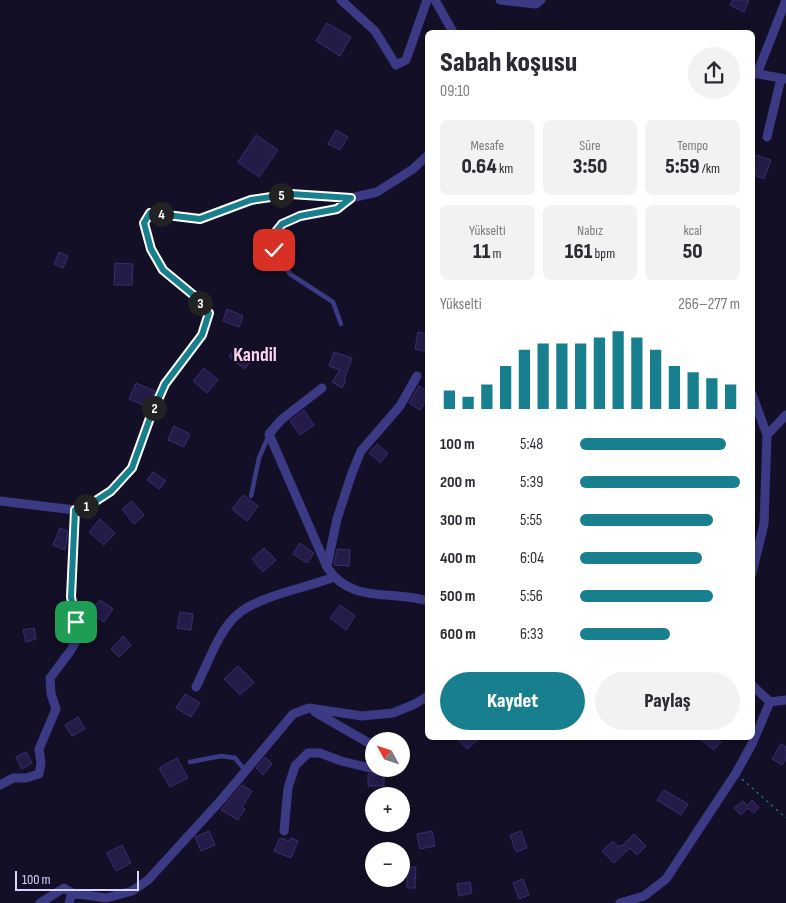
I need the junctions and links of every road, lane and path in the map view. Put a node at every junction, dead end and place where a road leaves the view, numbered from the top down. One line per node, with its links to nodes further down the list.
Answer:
1 (341, 0): 2 (street)
2 (427, 0)
3 (435, 0): 7 (street)
4 (500, 0): 5 (street)
5 (541, 0)
6 (786, 0): 8 (street)
7 (452, 30)
8 (755, 73): 9 (street)
9 (784, 78): 10 (street)
10 (767, 137)
11 (425, 158): 12 (street)
12 (351, 198): 13 (lane); 22 (street)
13 (341, 324)
14 (418, 376): 24 (street)
15 (322, 388): 18 (street)
16 (755, 402): 19 (street)
17 (786, 415): 19 (street)
18 (269, 434): 20 (lane); 24 (street)
19 (767, 435): 23 (street)
20 (251, 496)
21 (0, 501): 22 (street)
22 (75, 510): 40 (street)
23 (755, 561)
24 (327, 567): 25 (street)
25 (334, 577): 26 (street); 27 (street)
26 (425, 600)
27 (196, 687)
28 (755, 688): 31 (street)
29 (425, 698): 32 (street)
30 (786, 700): 31 (street)
31 (770, 702): 33 (street)
32 (309, 708): 35 (street); 38 (street)
33 (755, 737)
34 (754, 740): 39 (street)
35 (365, 741)
36 (190, 762): 38 (lane)
37 (365, 767): 42 (street)
38 (245, 770): 43 (street)
39 (736, 774): 41 (path); 46 (street)
40 (0, 786)
41 (786, 818)
42 (284, 831)
43 (72, 894): 44 (street); 45 (street)
44 (40, 903)
45 (69, 903)
46 (620, 903)

